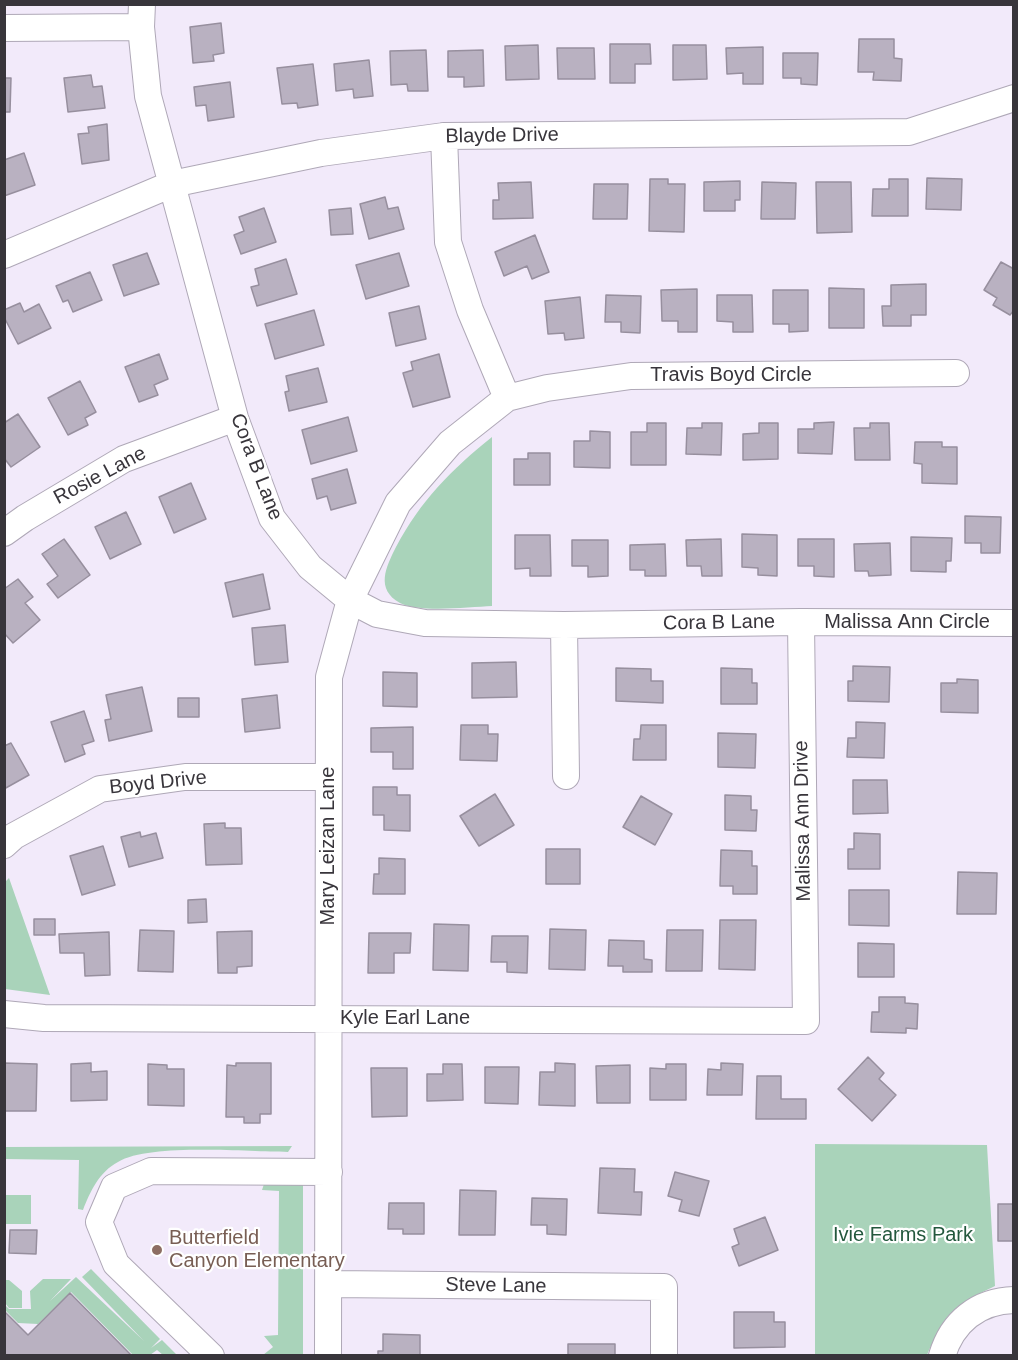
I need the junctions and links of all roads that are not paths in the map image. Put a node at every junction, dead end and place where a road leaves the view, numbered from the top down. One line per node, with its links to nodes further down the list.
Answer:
1 (141, 16): 2 (street); 5 (street, Cora B Lane)
2 (4, 28)
3 (1014, 98): 4 (street, Blayde Drive)
4 (444, 136): 5 (street, Blayde Drive); 8 (street)
5 (172, 184): 6 (street, Blayde Drive); 9 (street, Cora B Lane)
6 (4, 255)
7 (956, 373): 8 (street, Travis Boyd Circle)
8 (507, 398): 11 (street, Mary Leizan Lane)
9 (235, 418): 10 (street, Rosie Lane); 11 (street, Cora B Lane)
10 (4, 533)
11 (350, 600): 14 (street, Cora B Lane); 16 (street, Mary Leizan Lane)
12 (801, 622): 13 (street, Malissa Ann Circle); 14 (street, Cora B Lane); 20 (street, Malissa Ann Drive)
13 (1013, 623)
14 (564, 626): 15 (street)
15 (566, 776)
16 (328, 777): 17 (street, Boyd Drive); 19 (street, Mary Leizan Lane)
17 (4, 845)
18 (4, 1014): 19 (street, Kyle Earl Lane)
19 (329, 1018): 20 (street, Kyle Earl Lane); 21 (street, Mary Leizan Lane)
20 (806, 1021)
21 (329, 1172): 22 (street, Mary Leizan Lane); 24 (street)
22 (329, 1284): 25 (street, Mary Leizan Lane); 26 (street, Steve Lane)
23 (1014, 1300): 27 (street)
24 (211, 1356)
25 (328, 1356)
26 (663, 1356)
27 (942, 1356)

